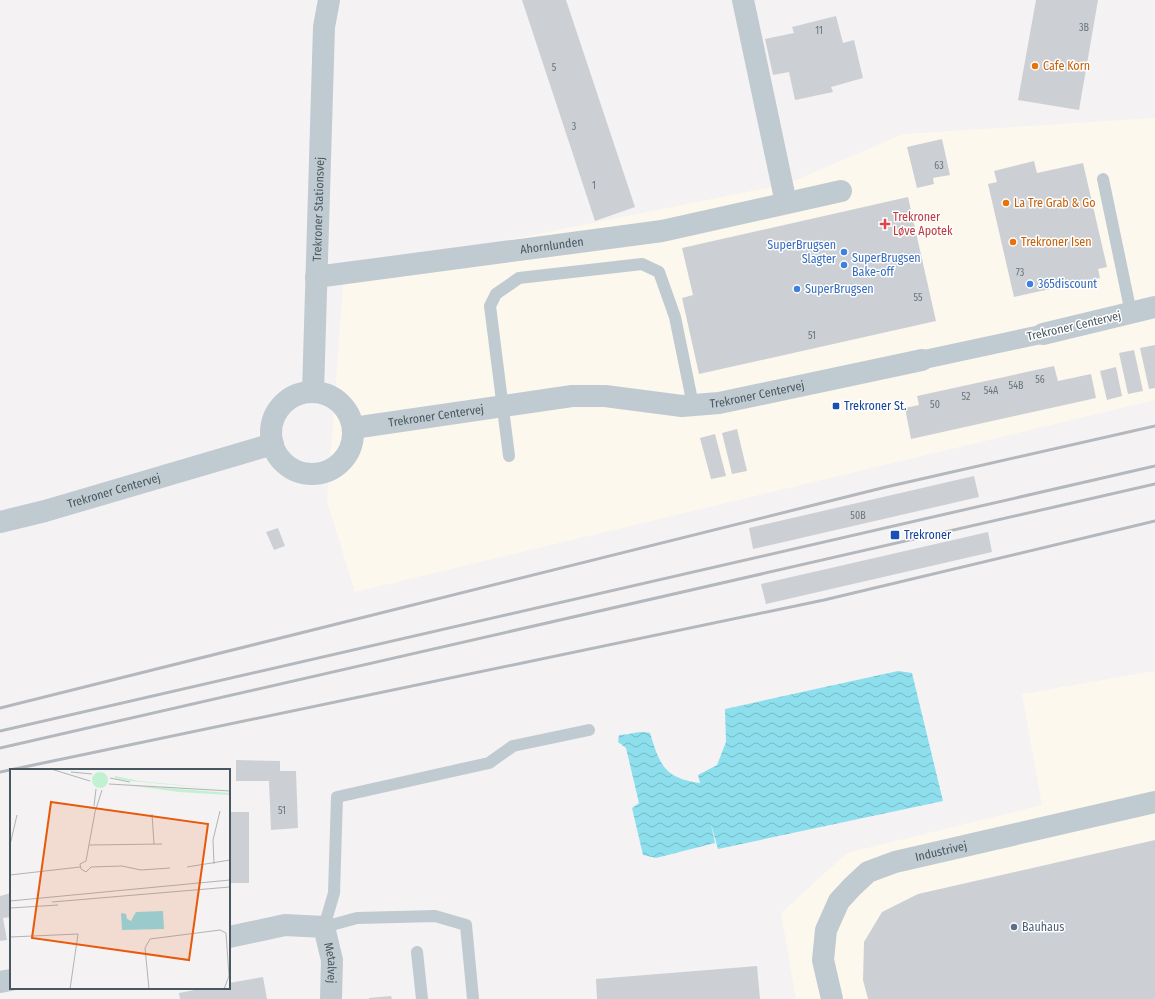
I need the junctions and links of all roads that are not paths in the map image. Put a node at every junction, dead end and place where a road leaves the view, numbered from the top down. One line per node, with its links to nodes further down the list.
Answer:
1 (317, 0): 4 (street, Trekroner Stationsvej)
2 (329, 0): 4 (street, Trekroner Stationsvej)
3 (743, 0): 7 (street)
4 (324, 27): 8 (street, Trekroner Stationsvej)
5 (1103, 179): 10 (lane)
6 (842, 190): 7 (street, Ahornlunden)
7 (786, 203): 8 (street, Ahornlunden)
8 (316, 277): 13 (street, Trekroner Stationsvej)
9 (1155, 307): 10 (street, Trekroner Centervej)
10 (1131, 313): 11 (street, Trekroner Centervej)
11 (1043, 334): 12 (street, Trekroner Centervej)
12 (922, 360): 15 (street, Trekroner Centervej)
13 (313, 392): 16 (street); 17 (street)
14 (503, 406): 15 (street, Trekroner Centervej); 15 (lane); 16 (street, Trekroner Centervej); 18 (lane)
15 (693, 406)
16 (353, 428): 17 (street)
17 (273, 444): 19 (street, Trekroner Centervej)
18 (509, 456)
19 (0, 522)
20 (589, 730): 22 (lane)
21 (1155, 802): 30 (street, Industrivej)
22 (324, 927): 23 (street); 27 (street, Metalvej); 29 (lane)
23 (230, 937)
24 (417, 952): 28 (lane)
25 (10, 980): 26 (street)
26 (0, 982)
27 (331, 999)
28 (422, 999)
29 (473, 999)
30 (832, 999)

